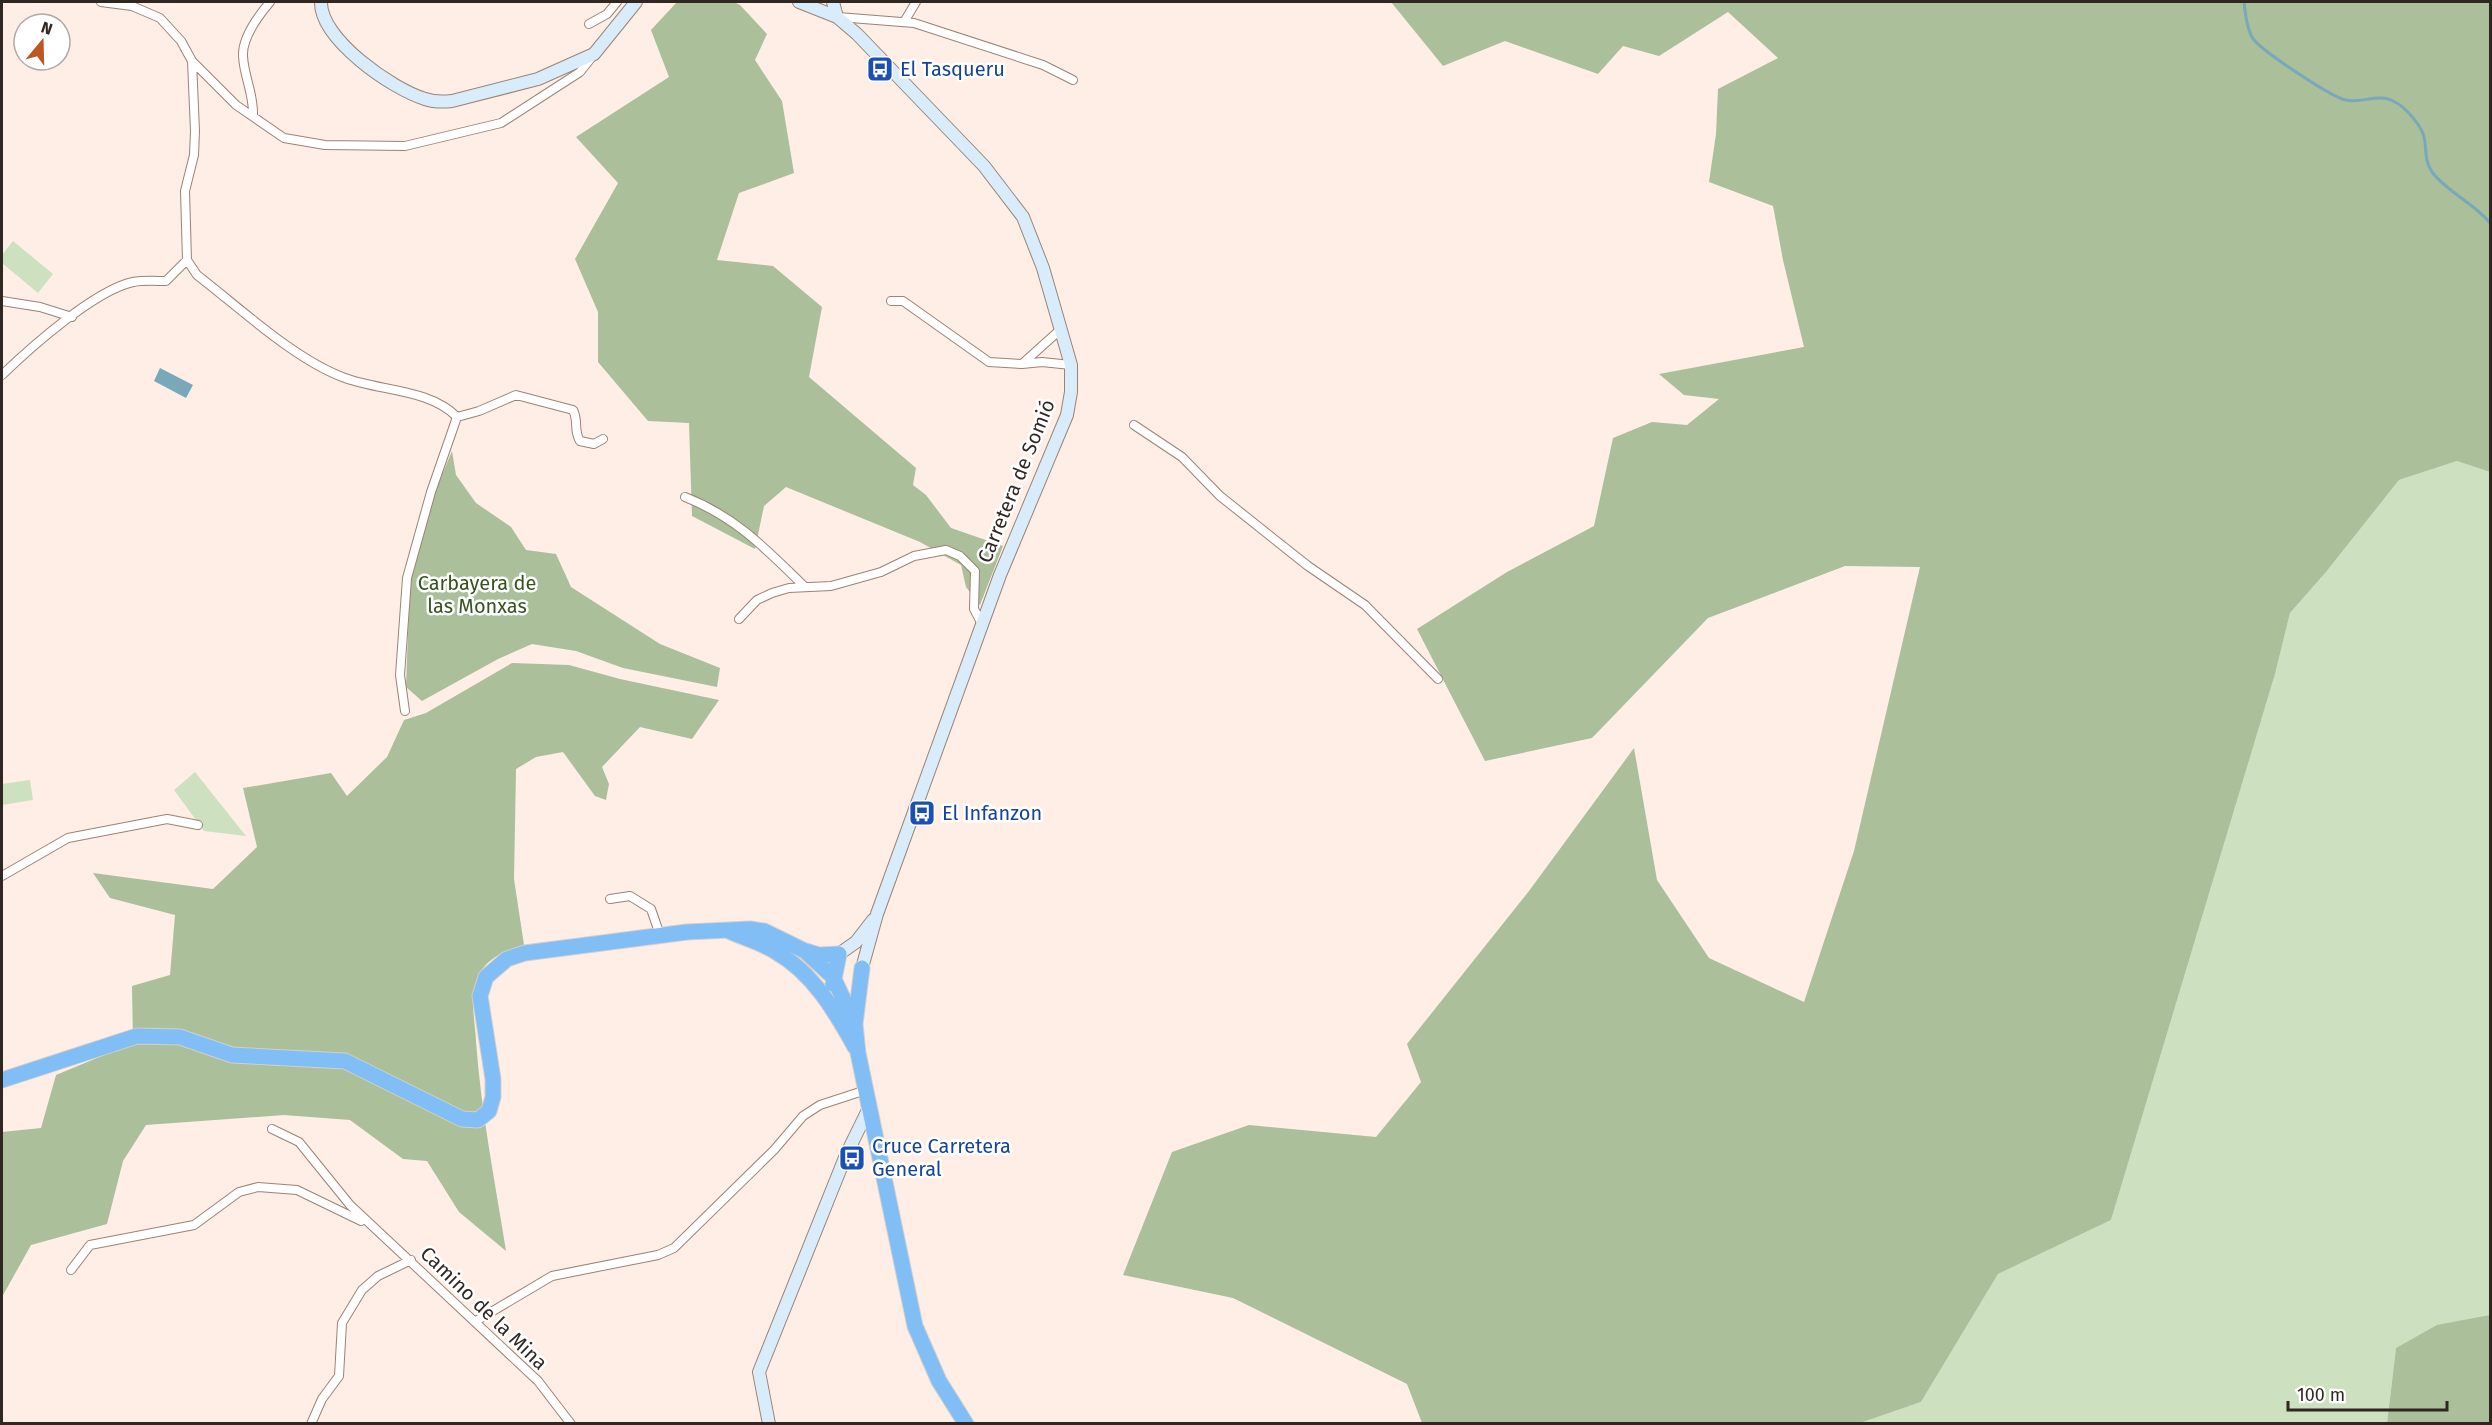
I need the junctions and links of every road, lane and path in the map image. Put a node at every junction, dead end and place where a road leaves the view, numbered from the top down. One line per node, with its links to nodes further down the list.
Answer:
1 (101, 2): 13 (street)
2 (270, 2): 15 (street)
3 (321, 2): 12 (street)
4 (617, 2): 11 (street)
5 (636, 2): 12 (street)
6 (799, 2): 9 (street, Carretera de Somió)
7 (833, 2): 9 (street)
8 (916, 2): 10 (street)
9 (837, 17): 10 (street); 20 (street, Carretera de Somió)
10 (904, 22): 14 (street)
11 (589, 24)
12 (594, 54): 15 (street)
13 (192, 61): 15 (street); 16 (street)
14 (1073, 80)
15 (253, 116)
16 (187, 260): 19 (street); 24 (street)
17 (2, 301): 19 (street)
18 (891, 301): 21 (street)
19 (72, 317): 23 (street)
20 (1061, 329): 21 (street); 22 (street, Carretera de Somió)
21 (1022, 364): 22 (street)
22 (1071, 365): 30 (street, Carretera de Somió)
23 (2, 375)
24 (457, 417): 26 (street); 32 (street)
25 (1134, 425): 31 (street)
26 (603, 439)
27 (685, 497): 28 (street)
28 (805, 587): 29 (street); 30 (street)
29 (739, 619)
30 (982, 624): 36 (street, Carretera de Somió)
31 (1438, 679)
32 (405, 711)
33 (198, 825): 34 (street)
34 (2, 876)
35 (610, 899): 38 (street)
36 (877, 914): 41 (street); 42 (street)
37 (727, 930): 38 (highway); 39 (highway); 40 (highway)
38 (660, 935): 47 (highway)
39 (805, 951): 41 (highway); 43 (highway)
40 (777, 952): 43 (highway); 44 (highway)
41 (839, 954): 43 (highway)
42 (862, 968): 43 (highway); 45 (highway)
43 (833, 977): 44 (highway); 45 (highway)
44 (833, 1008): 46 (highway)
45 (855, 1024): 46 (highway)
46 (858, 1053): 48 (highway)
47 (2, 1080)
48 (866, 1090): 49 (highway); 54 (street)
49 (869, 1108): 57 (street); 58 (highway)
50 (272, 1128): 51 (street)
51 (367, 1223): 52 (street, Camino de la Mina); 53 (street)
52 (411, 1260): 54 (street, Camino de la Mina); 55 (street)
53 (71, 1270)
54 (476, 1321): 56 (street, Camino de la Mina)
55 (311, 1424)
56 (572, 1424)
57 (769, 1424)
58 (966, 1424)

